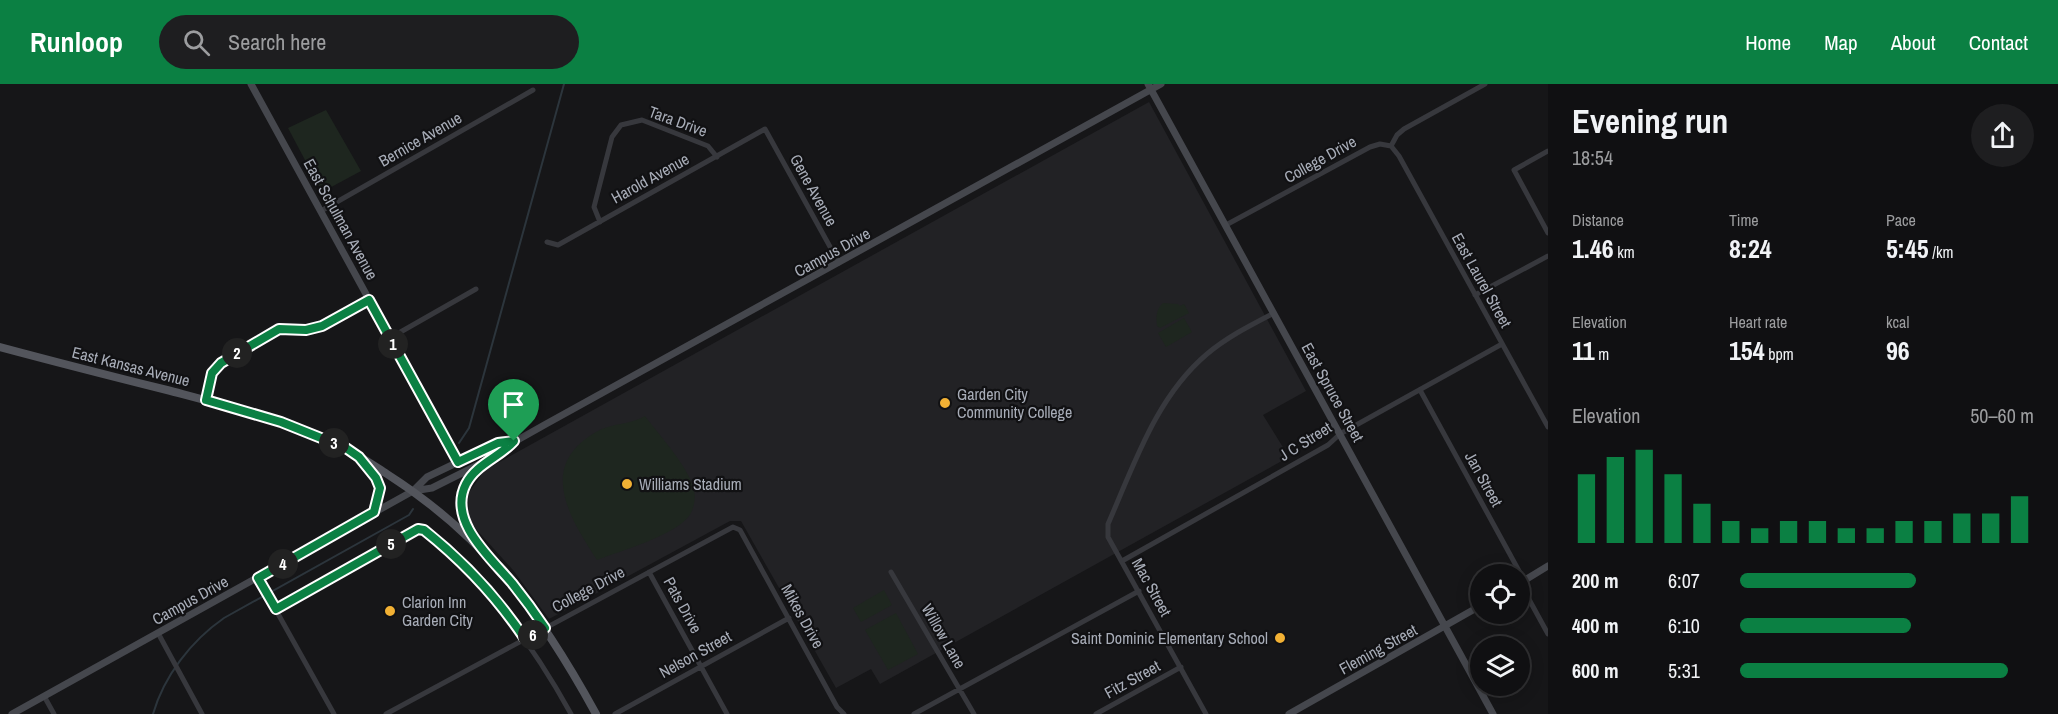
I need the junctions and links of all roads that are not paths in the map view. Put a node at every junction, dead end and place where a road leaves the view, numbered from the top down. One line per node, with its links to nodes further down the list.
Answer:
1 (251, 84): 10 (main road, East Schulman Avenue)
2 (1161, 84): 4 (main road, Campus Drive)
3 (1485, 84): 7 (street)
4 (1150, 87): 12 (main road, East Spruce Street); 16 (main road, Campus Drive)
5 (533, 90): 10 (street, Bernice Avenue)
6 (765, 129): 9 (street, Harold Avenue); 16 (street, Gene Avenue)
7 (1391, 146): 12 (street, College Drive); 18 (street, East Laurel Street)
8 (1548, 151): 13 (street)
9 (717, 157): 11 (street, Harold Avenue); 11 (street, Tara Drive)
10 (321, 211): 19 (main road, East Schulman Avenue)
11 (600, 222): 14 (street, Harold Avenue)
12 (1226, 225): 20 (main road, East Spruce Street)
13 (1548, 233)
14 (548, 242)
15 (1548, 256): 18 (street)
16 (839, 263): 28 (main road, Campus Drive)
17 (476, 290): 21 (street)
18 (1475, 296): 22 (street, East Laurel Street)
19 (369, 300): 21 (main road, East Schulman Avenue); 25 (street)
20 (1274, 313): 27 (main road, East Spruce Street); 36 (street, Mac Street)
21 (390, 338): 31 (main road, East Schulman Avenue)
22 (1502, 344): 24 (street, J C Street); 26 (street, East Laurel Street)
23 (0, 347): 25 (main road, East Kansas Avenue)
24 (1420, 390): 27 (street, J C Street); 37 (street, Jan Street)
25 (206, 400): 29 (main road, East Kansas Avenue)
26 (1548, 427)
27 (1340, 434): 36 (street, J C Street); 48 (main road, East Spruce Street)
28 (514, 441): 30 (main road, Campus Drive); 31 (main road, Campus Drive)
29 (359, 457): 32 (main road, East Kansas Avenue); 33 (main road)
30 (489, 460): 32 (main road, Campus Drive); 35 (main road)
31 (458, 462): 32 (main road, Campus Drive)
32 (413, 491): 33 (main road, Campus Drive); 35 (main road, East Kansas Avenue)
33 (374, 512): 42 (main road, Campus Drive)
34 (740, 530): 39 (street, College Drive); 47 (street, Mikes Drive)
35 (480, 548): 49 (main road, East Kansas Avenue)
36 (1122, 561): 43 (street, Mac Street)
37 (1512, 564)
38 (1548, 566): 41 (main road)
39 (649, 572): 49 (street, College Drive); 53 (street, Pats Drive)
40 (891, 572): 55 (street, Willow Lane)
41 (1530, 577)
42 (258, 578): 45 (street); 50 (main road, Campus Drive)
43 (1139, 591): 54 (street, Mac Street); 55 (street)
44 (1530, 599): 51 (street, Jan Street)
45 (276, 609): 52 (street); 61 (street)
46 (1470, 612): 48 (main road, Fleming Street)
47 (789, 618): 53 (street, Nelson Street); 67 (street, Mikes Drive)
48 (1445, 627): 72 (main road, Fleming Street); 73 (main road, East Spruce Street)
49 (545, 628): 52 (street, College Drive); 64 (main road, East Kansas Avenue)
50 (158, 633): 56 (main road, Campus Drive); 60 (street)
51 (1548, 634)
52 (525, 639): 57 (street, College Drive); 63 (street)
53 (701, 667): 65 (street, Nelson Street); 66 (street, Pats Drive)
54 (1180, 667): 70 (street, Fitz Street); 71 (street, Mac Street)
55 (959, 689): 68 (street); 69 (street, Willow Lane)
56 (44, 696): 58 (main road, Campus Drive); 59 (street)
57 (395, 712): 62 (street, College Drive)
58 (12, 714)
59 (54, 714)
60 (202, 714)
61 (334, 714)
62 (386, 714)
63 (571, 714)
64 (596, 714)
65 (615, 714)
66 (727, 714)
67 (844, 714)
68 (914, 714)
69 (974, 714)
70 (1096, 714)
71 (1206, 714)
72 (1289, 714)
73 (1493, 714)

